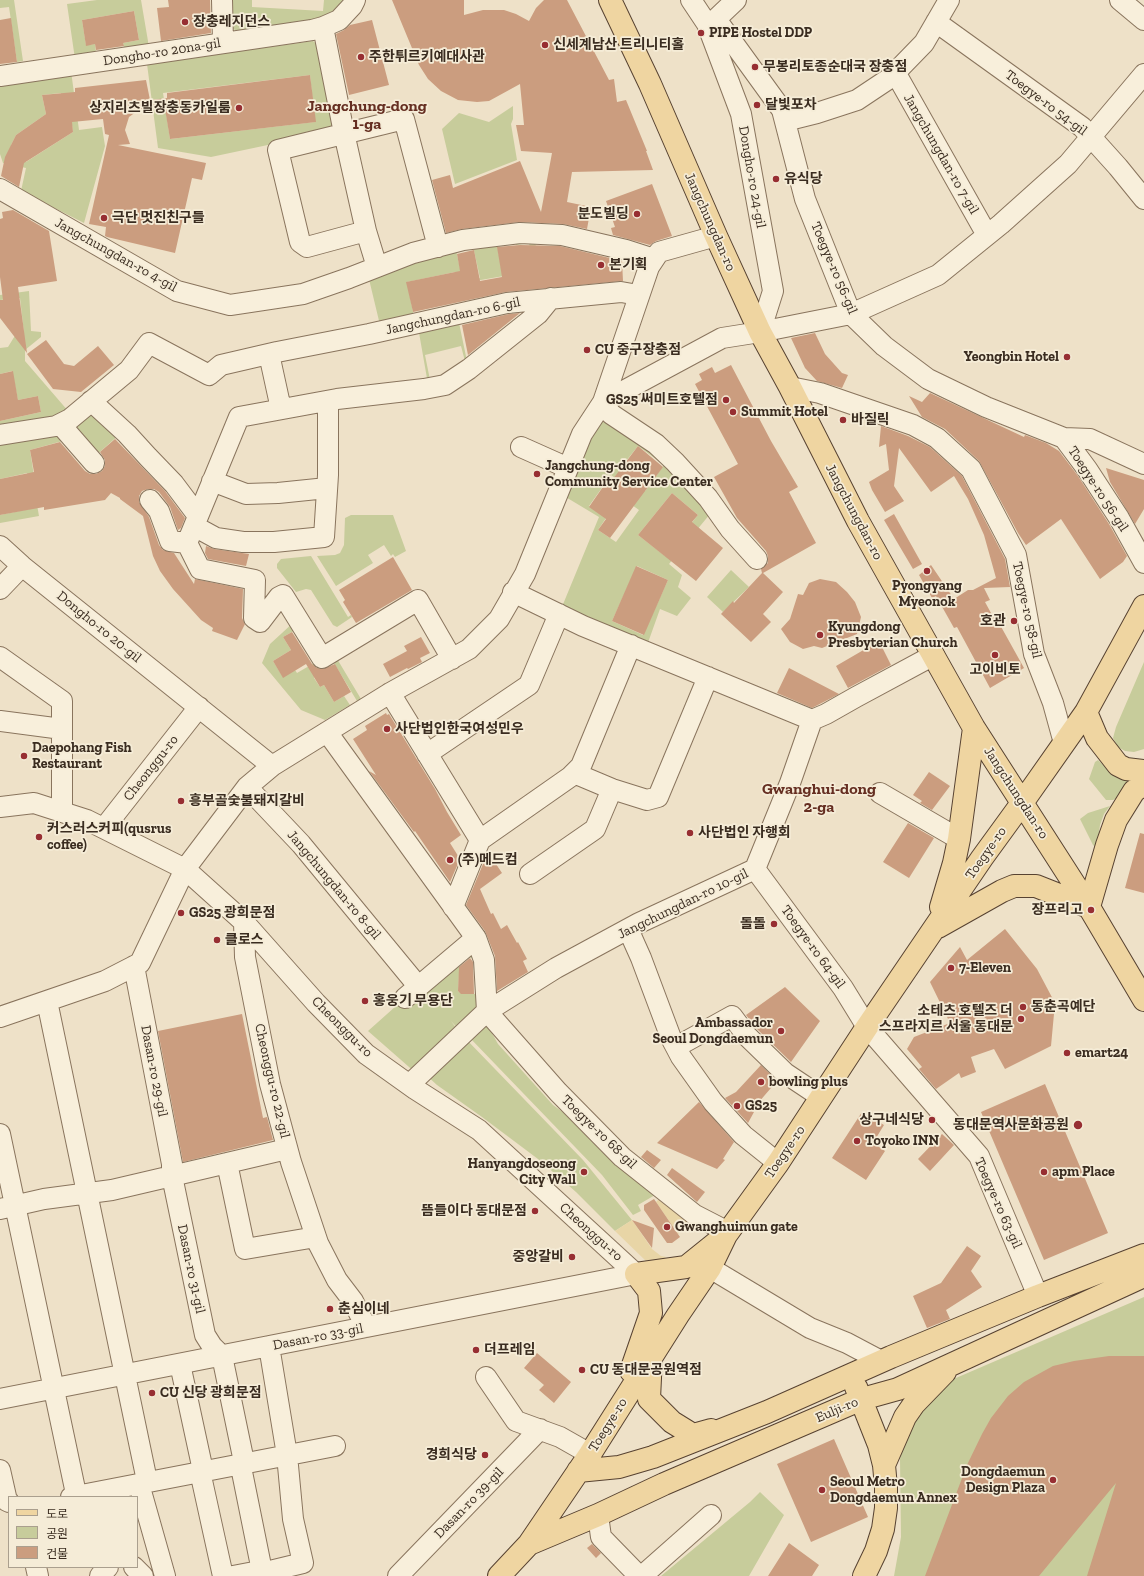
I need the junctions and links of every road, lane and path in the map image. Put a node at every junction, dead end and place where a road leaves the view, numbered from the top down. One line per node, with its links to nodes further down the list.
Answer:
1 (222, 0): 12 (street)
2 (610, 0): 23 (main road, Jangchungdan-ro)
3 (691, 0): 9 (street, Dongho-ro 24-gil)
4 (736, 0): 9 (street)
5 (949, 0): 10 (street)
6 (1120, 0): 8 (street)
7 (354, 3): 11 (street, Dongho-ro 20na-gil)
8 (1144, 20)
9 (711, 22): 16 (street, Toegye-ro 56-gil); 30 (street, Dongho-ro 24-gil)
10 (936, 22): 13 (street); 18 (street, Toegye-ro 54-gil)
11 (323, 27): 12 (street, Dongho-ro 20na-gil); 17 (street)
12 (222, 42): 15 (street, Dongho-ro 20na-gil)
13 (895, 72): 16 (street); 22 (street, Jangchungdan-ro 7-gil)
14 (1144, 74): 18 (street)
15 (0, 76)
16 (785, 121): 29 (street, Toegye-ro 56-gil)
17 (344, 133): 21 (street); 21 (street); 24 (street)
18 (1091, 137): 20 (street, Toegye-ro 54-gil); 22 (street)
19 (0, 189): 26 (street, Jangchungdan-ro 4-gil)
20 (1144, 199)
21 (366, 231): 26 (street)
22 (987, 235): 29 (street)
23 (716, 236): 25 (street); 30 (main road, Jangchungdan-ro)
24 (438, 247): 25 (street, Jangchungdan-ro 4-gil); 26 (street, Jangchungdan-ro 4-gil)
25 (654, 259): 27 (street)
26 (377, 267)
27 (638, 295): 28 (street, Jangchungdan-ro 6-gil); 35 (street)
28 (551, 298): 31 (street, Jangchungdan-ro 6-gil); 34 (street)
29 (851, 314): 30 (street); 39 (street, Toegye-ro 56-gil)
30 (760, 332): 32 (main road, Jangchungdan-ro); 35 (street)
31 (269, 354): 33 (street, Jangchungdan-ro 6-gil); 36 (street)
32 (790, 387): 57 (main road, Jangchungdan-ro); 69 (street, Toegye-ro 58-gil)
33 (91, 401): 37 (street, Jangchungdan-ro 6-gil); 47 (street)
34 (328, 401): 36 (street); 45 (street)
35 (603, 402): 43 (street); 49 (street)
36 (281, 409): 44 (street)
37 (60, 424): 38 (street, Jangchungdan-ro 6-gil); 41 (street)
38 (0, 435)
39 (1064, 438): 42 (street); 50 (street, Toegye-ro 56-gil)
40 (522, 447): 43 (street)
41 (94, 463)
42 (1144, 464)
43 (568, 468): 53 (street)
44 (212, 481): 45 (street); 47 (street)
45 (327, 488): 47 (street)
46 (150, 500): 47 (street)
47 (193, 528): 59 (street)
48 (0, 546): 51 (street, Dongho-ro 20-gil)
49 (757, 559)
50 (1144, 563)
51 (22, 566): 52 (street); 62 (street, Dongho-ro 20-gil)
52 (0, 589)
53 (513, 592): 55 (street); 59 (street)
54 (1144, 606): 63 (main road, Toegye-ro)
55 (559, 614): 56 (street); 70 (street)
56 (631, 645): 60 (street); 73 (street)
57 (934, 655): 64 (street); 66 (main road, Jangchungdan-ro)
58 (0, 657): 67 (street)
59 (452, 659): 61 (street)
60 (708, 677): 64 (street); 76 (street)
61 (390, 693): 68 (street); 70 (street)
62 (198, 707): 71 (street, Dongho-ro 20-gil); 81 (street, Cheonggu-ro)
63 (1086, 712): 69 (main road, Toegye-ro); 72 (main road)
64 (812, 720): 85 (street, Jangchungdan-ro 10-gil)
65 (0, 721): 67 (street)
66 (974, 728): 78 (main road, Jangchungdan-ro); 82 (main road)
67 (62, 729): 80 (street)
68 (327, 732): 71 (street); 88 (street)
69 (1064, 743): 78 (main road, Toegye-ro)
70 (427, 754): 83 (street)
71 (272, 766): 75 (street)
72 (1144, 771)
73 (574, 773): 76 (street); 83 (street)
74 (1144, 784): 87 (main road)
75 (247, 787): 84 (street); 92 (street, Jangchungdan-ro 8-gil)
76 (612, 789): 86 (street)
77 (880, 793): 82 (street)
78 (1022, 803): 87 (main road, Jangchungdan-ro); 91 (main road, Toegye-ro)
79 (0, 806): 80 (street, Cheonggu-ro)
80 (62, 812): 81 (street, Cheonggu-ro)
81 (104, 828): 84 (street, Cheonggu-ro)
82 (959, 839): 91 (main road)
83 (480, 840): 88 (street)
84 (185, 869): 89 (street, Cheonggu-ro); 93 (street)
85 (755, 869): 90 (street, Jangchungdan-ro 10-gil); 98 (street, Toegye-ro 64-gil)
86 (530, 874)
87 (1089, 906): 91 (main road); 94 (main road, Jangchungdan-ro)
88 (453, 907): 92 (street)
89 (244, 922): 100 (street, Cheonggu-ro); 103 (street, Cheonggu-ro 22-gil)
90 (628, 929): 96 (street, Jangchungdan-ro 10-gil); 99 (street)
91 (934, 929): 98 (main road, Toegye-ro)
92 (476, 938): 96 (street)
93 (134, 966): 95 (street); 106 (street, Dasan-ro 29-gil)
94 (1144, 1000)
95 (47, 1002): 97 (street); 107 (street)
96 (487, 1011): 100 (street, Jangchungdan-ro 10-gil); 109 (street, Toegye-ro 68-gil)
97 (0, 1017)
98 (867, 1027): 101 (main road, Toegye-ro); 117 (street, Toegye-ro 63-gil)
99 (676, 1047): 101 (street); 105 (street)
100 (410, 1084): 113 (street, Cheonggu-ro)
101 (821, 1097): 105 (main road, Toegye-ro)
102 (0, 1134): 108 (street)
103 (287, 1149): 104 (street); 110 (street, Cheonggu-ro 22-gil)
104 (227, 1163): 106 (street); 110 (street)
105 (778, 1163): 109 (main road, Toegye-ro)
106 (172, 1176): 107 (street); 120 (street, Dasan-ro 31-gil)
107 (86, 1194): 108 (street); 125 (street)
108 (7, 1208): 128 (street)
109 (727, 1234): 112 (main road, Toegye-ro); 113 (main road)
110 (316, 1237): 118 (street, Cheonggu-ro 22-gil)
111 (1144, 1255): 117 (main road, Eulji-ro)
112 (710, 1268): 121 (main road, Toegye-ro); 122 (street)
113 (636, 1274): 118 (street, Dasan-ro 33-gil); 131 (main road)
114 (1144, 1276): 116 (main road, Eulji-ro)
115 (1144, 1280): 116 (main road)
116 (1119, 1287): 123 (main road, Eulji-ro)
117 (1038, 1296): 122 (main road, Eulji-ro)
118 (366, 1327): 119 (street, Dasan-ro 33-gil)
119 (269, 1346): 120 (street, Dasan-ro 33-gil); 135 (street)
120 (222, 1356): 124 (street, Dasan-ro 33-gil); 137 (street)
121 (651, 1356): 131 (main road, Toegye-ro); 132 (main road)
122 (881, 1361): 126 (main road, Eulji-ro)
123 (955, 1362): 130 (main road, Eulji-ro); 138 (main road)
124 (180, 1364): 125 (street, Dasan-ro 33-gil); 140 (street)
125 (125, 1375): 128 (street, Dasan-ro 33-gil); 141 (street)
126 (850, 1375): 130 (main road); 132 (main road, Eulji-ro)
127 (486, 1377): 133 (street)
128 (53, 1389): 129 (street, Dasan-ro 33-gil); 143 (street)
129 (0, 1399)
130 (862, 1399): 138 (main road); 145 (main road, Eulji-ro)
131 (616, 1410): 136 (main road, Toegye-ro)
132 (767, 1412): 136 (main road, Eulji-ro)
133 (540, 1429): 136 (street); 154 (street, Dasan-ro 39-gil)
134 (335, 1446): 135 (street)
135 (287, 1455): 137 (street); 149 (street)
136 (584, 1463): 147 (main road, Toegye-ro)
137 (241, 1464): 140 (street); 149 (street)
138 (884, 1465): 157 (main road)
139 (0, 1470): 144 (street)
140 (201, 1471): 141 (street); 152 (street)
141 (141, 1483): 142 (street); 151 (street)
142 (110, 1493): 143 (street)
143 (77, 1496)
144 (8, 1501)
145 (598, 1516): 147 (main road, Eulji-ro); 156 (street)
146 (712, 1516): 156 (street)
147 (529, 1544): 155 (main road, Toegye-ro)
148 (135, 1568): 150 (street)
149 (263, 1574): 153 (street)
150 (143, 1576)
151 (165, 1576)
152 (223, 1576)
153 (233, 1576)
154 (398, 1576)
155 (499, 1576)
156 (641, 1576)
157 (864, 1576)

